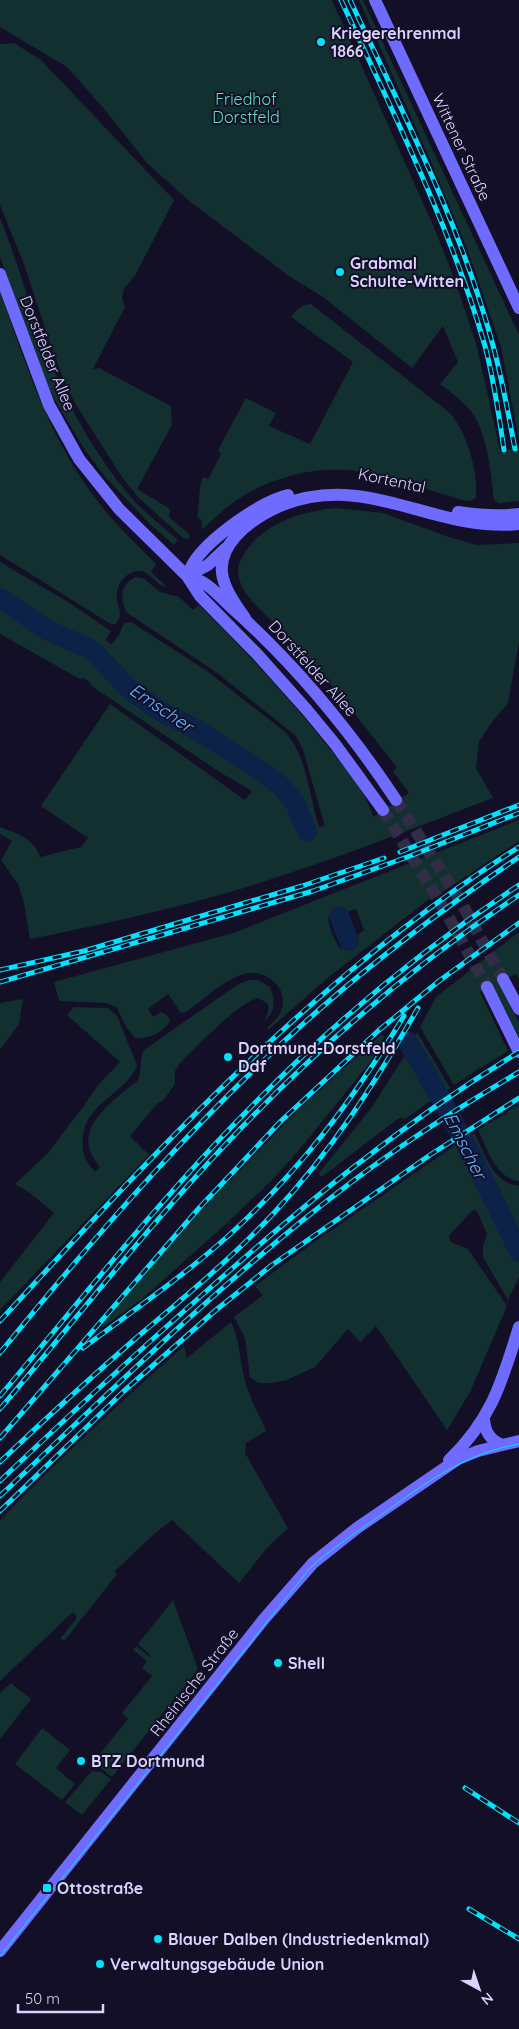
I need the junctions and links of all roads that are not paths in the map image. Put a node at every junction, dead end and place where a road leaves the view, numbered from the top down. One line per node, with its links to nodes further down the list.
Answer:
1 (376, 0): 3 (main road, Wittener Straße)
2 (0, 274): 7 (main road, Dorstfelder Allee)
3 (519, 308)
4 (519, 514): 7 (main road, Kortental)
5 (519, 524): 6 (main road, Kortental)
6 (226, 548): 7 (main road, Kortental); 8 (main road)
7 (187, 576): 8 (main road, Dorstfelder Allee); 10 (main road, Dorstfelder Allee)
8 (245, 618): 9 (main road, Dorstfelder Allee)
9 (396, 800)
10 (383, 810)
11 (503, 979): 13 (main road)
12 (488, 987): 14 (main road)
13 (519, 1010)
14 (519, 1052)
15 (519, 1327): 16 (main road, Rheinische Straße)
16 (484, 1420): 18 (main road); 19 (main road, Rheinische Straße)
17 (519, 1441): 18 (main road, Rheinische Straße)
18 (500, 1444): 19 (main road, Rheinische Straße)
19 (421, 1483): 20 (main road, Rheinische Straße)
20 (0, 1951)

